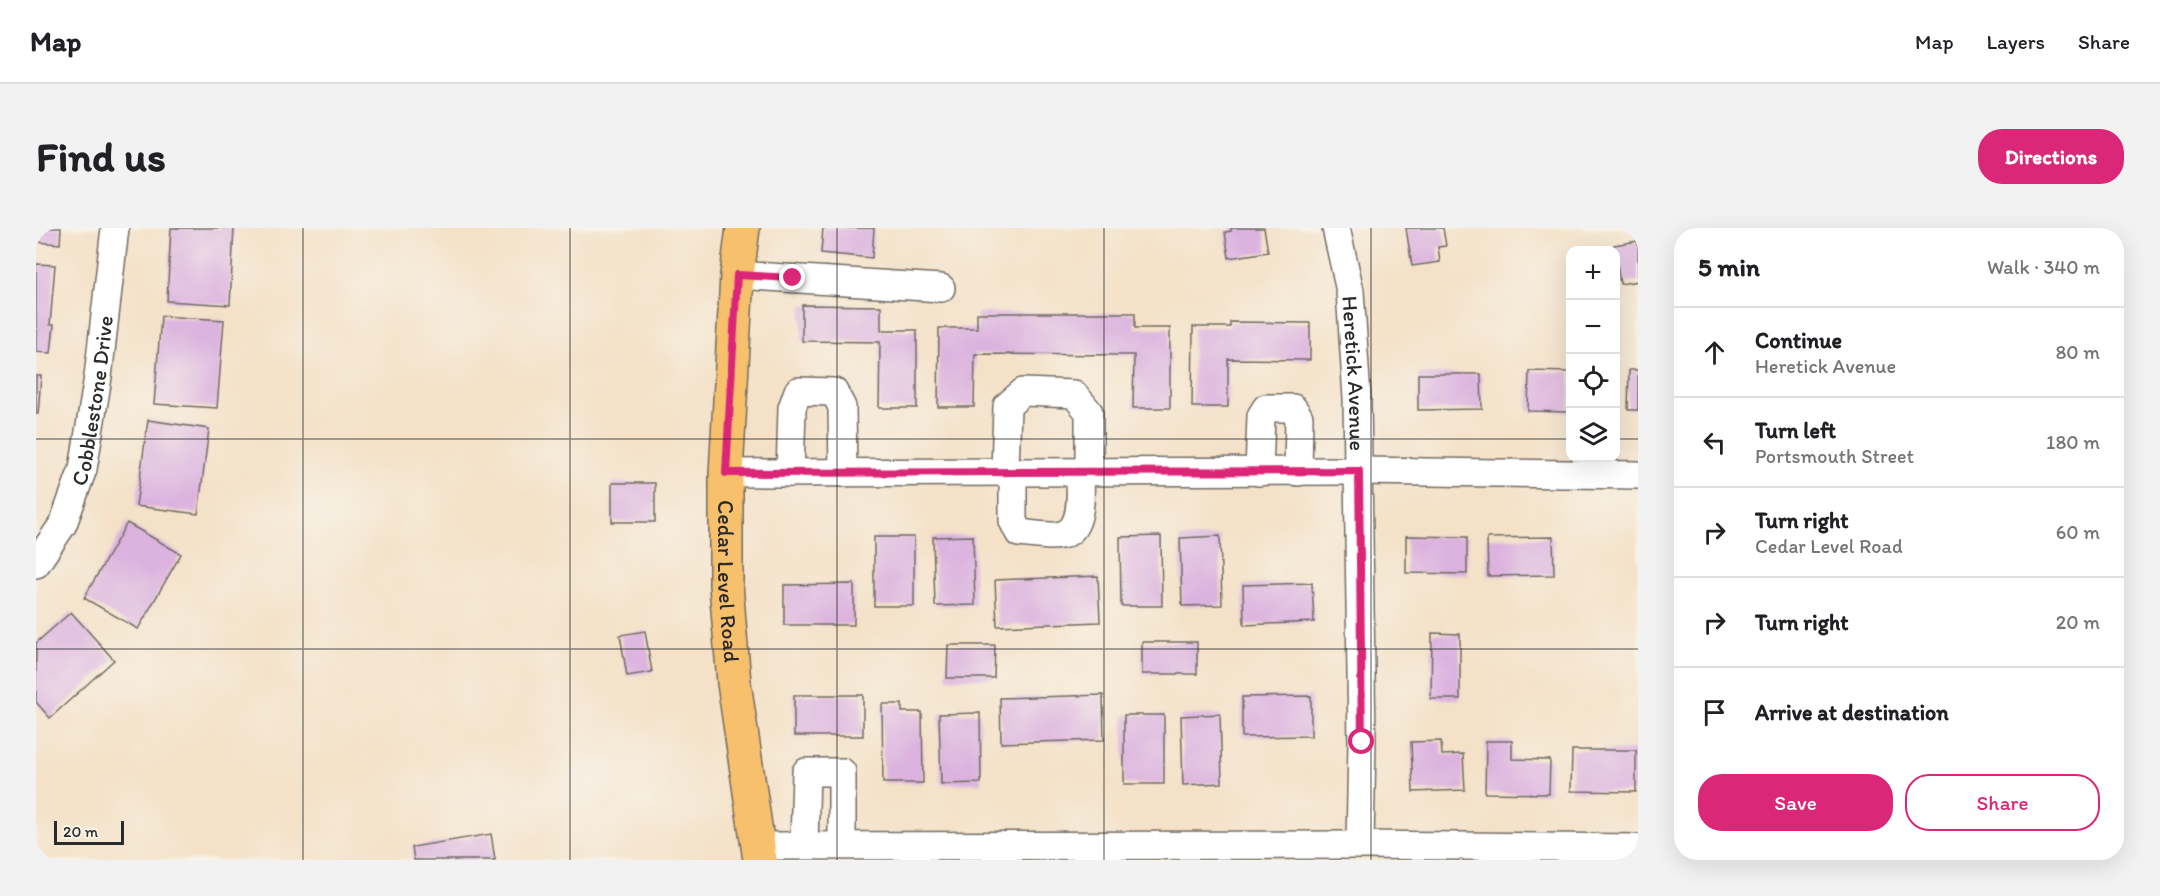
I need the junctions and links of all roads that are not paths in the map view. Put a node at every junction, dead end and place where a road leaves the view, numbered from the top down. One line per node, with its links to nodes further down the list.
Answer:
1 (115, 228): 15 (street, Cobblestone Drive)
2 (743, 228): 4 (main road, Cedar Level Road)
3 (1336, 228): 6 (street, Heretick Avenue)
4 (737, 275): 5 (street); 12 (main road, Cedar Level Road)
5 (941, 288)
6 (1359, 471): 11 (street); 14 (street); 18 (street, Heretick Avenue)
7 (843, 472): 8 (street); 13 (street); 13 (street)
8 (1009, 472): 9 (street); 9 (street); 9 (street)
9 (1085, 472): 10 (street)
10 (1259, 472): 11 (street); 11 (street)
11 (1298, 472)
12 (726, 473): 13 (street); 20 (main road, Cedar Level Road)
13 (790, 473)
14 (1638, 475)
15 (36, 564)
16 (842, 844): 17 (street); 17 (street); 21 (street)
17 (804, 845): 20 (street)
18 (1360, 845): 19 (street); 22 (street)
19 (1638, 848)
20 (759, 853)
21 (1253, 853): 22 (street)
22 (1293, 853)

